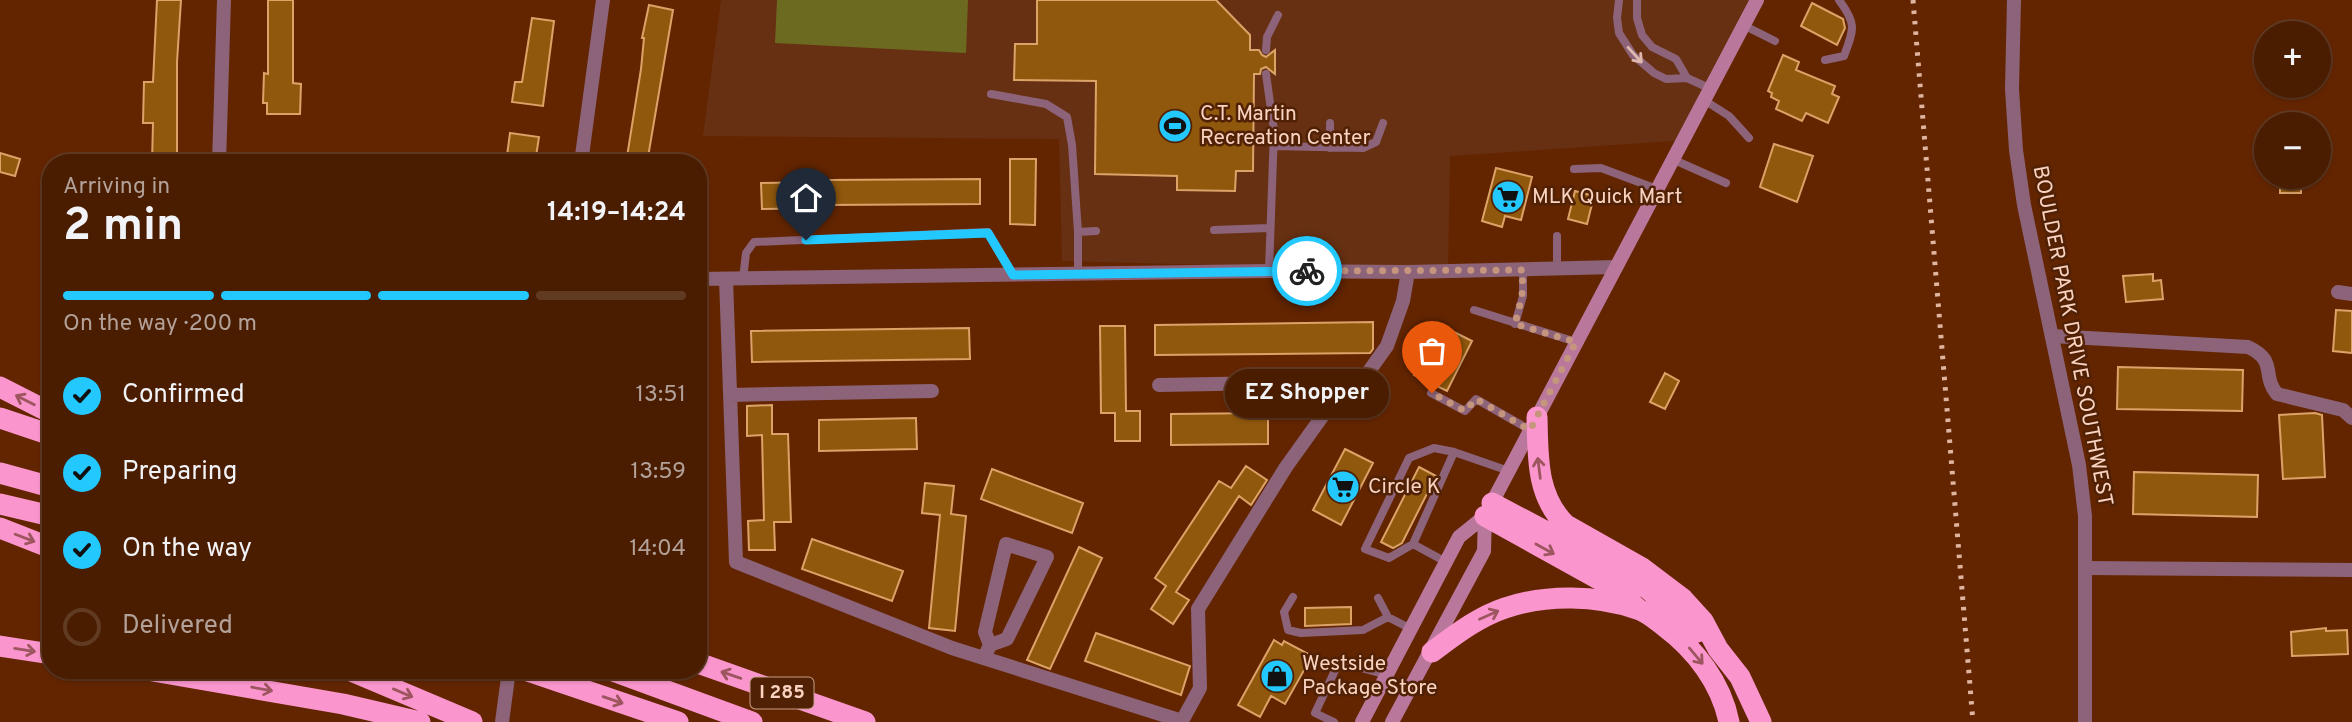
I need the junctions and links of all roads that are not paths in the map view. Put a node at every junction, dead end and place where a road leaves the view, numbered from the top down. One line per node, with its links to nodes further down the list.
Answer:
1 (224, 0): 22 (street)
2 (603, 0): 23 (street)
3 (1619, 0): 14 (lane, one-way to 14)
4 (1637, 0): 14 (lane)
5 (1757, 0): 9 (main road)
6 (1839, 0): 12 (lane)
7 (2014, 0): 45 (street, BOULDER PARK DRIVE SOUTHWEST)
8 (1278, 15): 11 (lane)
9 (1743, 25): 10 (lane); 16 (main road)
10 (1775, 41)
11 (1266, 50)
12 (1825, 60)
13 (1266, 74): 20 (lane)
14 (1687, 78): 16 (lane)
15 (991, 94): 31 (lane)
16 (1706, 94): 19 (lane); 24 (main road)
17 (1330, 123): 21 (lane)
18 (1383, 123): 21 (lane)
19 (1749, 138)
20 (1274, 146): 21 (lane); 28 (lane)
21 (1330, 148)
22 (219, 154)
23 (582, 154)
24 (1672, 159): 26 (lane); 27 (main road)
25 (1573, 169): 27 (lane)
26 (1726, 183)
27 (1657, 188): 33 (main road)
28 (1269, 228): 29 (lane); 36 (lane)
29 (1214, 230)
30 (1096, 231): 31 (lane)
31 (1078, 232): 38 (lane)
32 (1557, 236): 35 (lane)
33 (1616, 267): 35 (street); 46 (main road)
34 (1523, 270): 35 (street); 37 (street); 44 (lane)
35 (1557, 270)
36 (1269, 271): 37 (street); 38 (street)
37 (1408, 272): 49 (street)
38 (1078, 274): 39 (street)
39 (1013, 275): 42 (street); 42 (lane)
40 (707, 279): 41 (street)
41 (726, 279): 42 (street); 52 (street)
42 (743, 279)
43 (1474, 310): 44 (lane)
44 (1515, 324): 46 (lane)
45 (2052, 336): 55 (street); 69 (street, BOULDER PARK DRIVE SOUTHWEST)
46 (1576, 342): 56 (main road)
47 (1159, 385): 49 (street)
48 (0, 387): 53 (highway, one-way to 48)
49 (1349, 390): 78 (street)
50 (932, 391): 52 (street)
51 (1432, 393): 56 (lane)
52 (730, 395): 78 (street)
53 (42, 408)
54 (0, 418): 57 (highway)
55 (2352, 418)
56 (1533, 424): 59 (main road); 77 (highway, one-way to 56)
57 (42, 432)
58 (1454, 452): 59 (lane); 67 (lane); 67 (lane)
59 (1508, 471): 63 (main road)
60 (0, 473): 61 (highway)
61 (42, 484)
62 (0, 504): 64 (highway)
63 (1488, 509): 68 (main road); 73 (highway, one-way to 73); 77 (highway); 79 (main road)
64 (42, 514)
65 (0, 528): 66 (highway, one-way to 66)
66 (42, 544)
67 (1413, 544): 68 (lane)
68 (1446, 562): 75 (main road)
69 (2086, 568): 70 (street); 99 (street, BOULDER PARK DRIVE SOUTHWEST)
70 (2352, 570)
71 (1293, 597): 74 (lane)
72 (1378, 598): 74 (lane)
73 (1639, 609): 79 (highway, one-way to 73); 97 (highway, one-way to 97)
74 (1388, 617): 75 (lane)
75 (1410, 629): 82 (main road)
76 (0, 646): 80 (highway, one-way to 80)
77 (1718, 649): 98 (highway)
78 (987, 652): 78 (street)
79 (1432, 652): 96 (main road)
80 (42, 653)
81 (707, 666): 93 (highway, I 285, one-way to 81)
82 (1387, 675): 94 (lane); 95 (main road)
83 (199, 679): 89 (highway, one-way to 89)
84 (370, 679): 88 (highway, one-way to 88)
85 (508, 679): 90 (street)
86 (552, 679): 91 (highway, one-way to 91)
87 (635, 679): 92 (highway)
88 (465, 719)
89 (420, 722)
90 (502, 722)
91 (678, 722)
92 (752, 722)
93 (865, 722)
94 (1334, 722)
95 (1362, 722)
96 (1392, 722)
97 (1729, 722)
98 (1761, 722)
99 (2085, 722)

